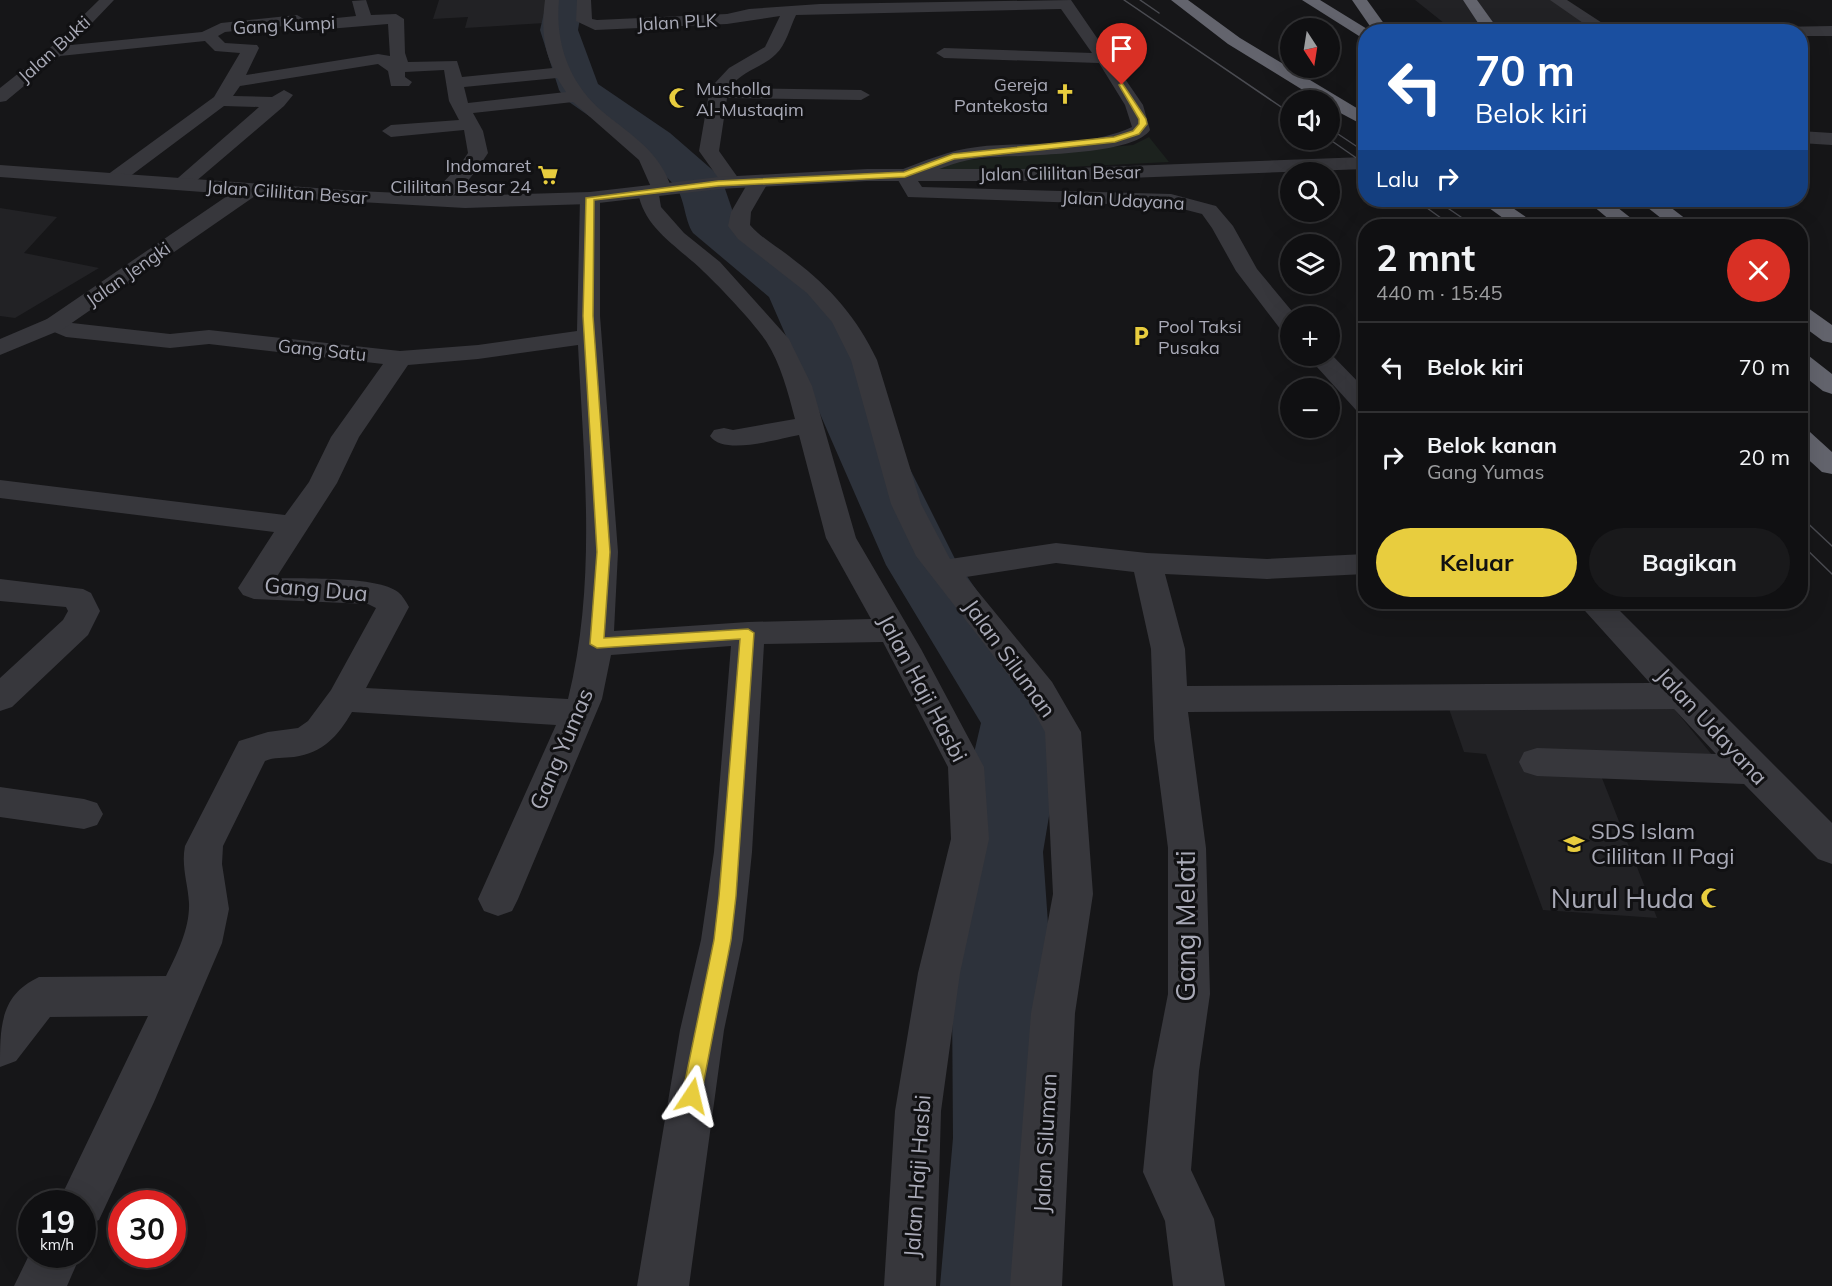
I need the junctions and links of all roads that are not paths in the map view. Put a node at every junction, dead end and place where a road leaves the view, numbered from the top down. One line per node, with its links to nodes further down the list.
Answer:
1 (107, 0): 22 (street, Jalan Bukti)
2 (357, 0): 12 (street)
3 (552, 0): 17 (street)
4 (584, 0): 16 (street)
5 (1178, 0): 36 (highway)
6 (1310, 0): 18 (highway)
7 (1359, 0): 13 (highway)
8 (1470, 0): 14 (highway)
9 (1557, 0): 15 (street)
10 (1064, 2): 11 (street, Jalan PLK); 24 (street)
11 (790, 11): 16 (street, Jalan PLK); 29 (street)
12 (364, 20): 21 (street, Gang Kumpi); 27 (street, Gang Kumpi)
13 (1377, 24)
14 (1486, 24)
15 (1595, 24)
16 (586, 25): 17 (street, Jalan PLK)
17 (554, 27): 26 (street, Jalan Haji Hasbi)
18 (1358, 29)
19 (1808, 31): 20 (street)
20 (1832, 31)
21 (206, 36): 22 (street, Gang Kumpi); 28 (street, Gang Kumpi)
22 (55, 52): 32 (street, Jalan Bukti)
23 (944, 53): 24 (street)
24 (1104, 58): 42 (street)
25 (303, 72): 27 (street); 28 (street); 34 (street)
26 (563, 72): 27 (street); 31 (street, Jalan Haji Hasbi)
27 (454, 80): 35 (street)
28 (234, 82): 33 (street, Gang Kumpi)
29 (718, 93): 30 (street); 44 (street)
30 (861, 95)
31 (576, 96): 35 (street); 47 (street, Jalan Haji Hasbi)
32 (0, 97)
33 (220, 101): 34 (street); 43 (street, Gang Kumpi)
34 (278, 102): 45 (street)
35 (466, 116): 37 (street); 49 (street)
36 (1358, 117)
37 (391, 131)
38 (1808, 138): 39 (street)
39 (1832, 139)
40 (1358, 163): 42 (street, Jalan Cililitan Besar)
41 (0, 171): 43 (street, Jalan Cililitan Besar)
42 (905, 175): 44 (street, Jalan Cililitan Besar); 56 (street, Jalan Udayana)
43 (114, 179): 45 (street, Jalan Cililitan Besar)
44 (736, 182): 47 (street, Jalan Cililitan Besar); 75 (street, Jalan Siluman)
45 (181, 184): 46 (street, Jalan Cililitan Besar)
46 (251, 189): 49 (street, Jalan Cililitan Besar); 58 (street, Jalan Jengki)
47 (661, 191): 48 (street, Jalan Cililitan Besar); 67 (street, Jalan Haji Hasbi)
48 (590, 198): 49 (street, Jalan Cililitan Besar); 59 (street, Gang Yumas)
49 (436, 200)
50 (1499, 207): 53 (highway)
51 (1605, 207): 54 (highway)
52 (1658, 207): 55 (highway)
53 (1517, 219)
54 (1621, 219)
55 (1674, 219)
56 (1280, 312)
57 (1808, 319): 60 (highway)
58 (55, 324): 61 (street, Jalan Jengki); 62 (street, Gang Satu)
59 (590, 336): 62 (street, Gang Satu); 80 (street, Gang Yumas)
60 (1832, 336)
61 (0, 348)
62 (400, 358): 72 (street)
63 (1329, 366): 66 (street)
64 (1808, 367): 65 (highway)
65 (1832, 386)
66 (1358, 397)
67 (809, 425): 68 (street); 78 (street, Jalan Haji Hasbi)
68 (724, 436)
69 (1808, 445): 70 (highway)
70 (1832, 466)
71 (0, 489): 72 (street)
72 (292, 525): 83 (street, Gang Dua)
73 (1147, 563): 74 (street); 75 (street); 84 (street, Gang Melati)
74 (1358, 564)
75 (943, 570): 99 (street, Jalan Siluman)
76 (0, 590): 82 (street)
77 (1600, 609): 81 (street, Jalan Udayana)
78 (893, 630): 79 (street); 98 (street, Jalan Haji Hasbi)
79 (748, 633): 80 (street); 97 (street)
80 (597, 644): 85 (street, Gang Yumas)
81 (1684, 696): 84 (street); 87 (street, Jalan Udayana)
82 (0, 698)
83 (343, 699): 85 (street); 92 (street)
84 (1170, 699): 100 (street, Gang Melati)
85 (578, 713): 91 (street, Gang Yumas)
86 (1537, 762): 87 (street)
87 (1753, 770): 90 (street, Jalan Udayana)
88 (0, 802): 89 (street)
89 (84, 814)
90 (1832, 848)
91 (498, 899)
92 (179, 996): 93 (street); 94 (street)
93 (0, 1046)
94 (88, 1190)
95 (49, 1268): 96 (street)
96 (40, 1286)
97 (663, 1286)
98 (910, 1286)
99 (1036, 1286)
100 (1199, 1286)

